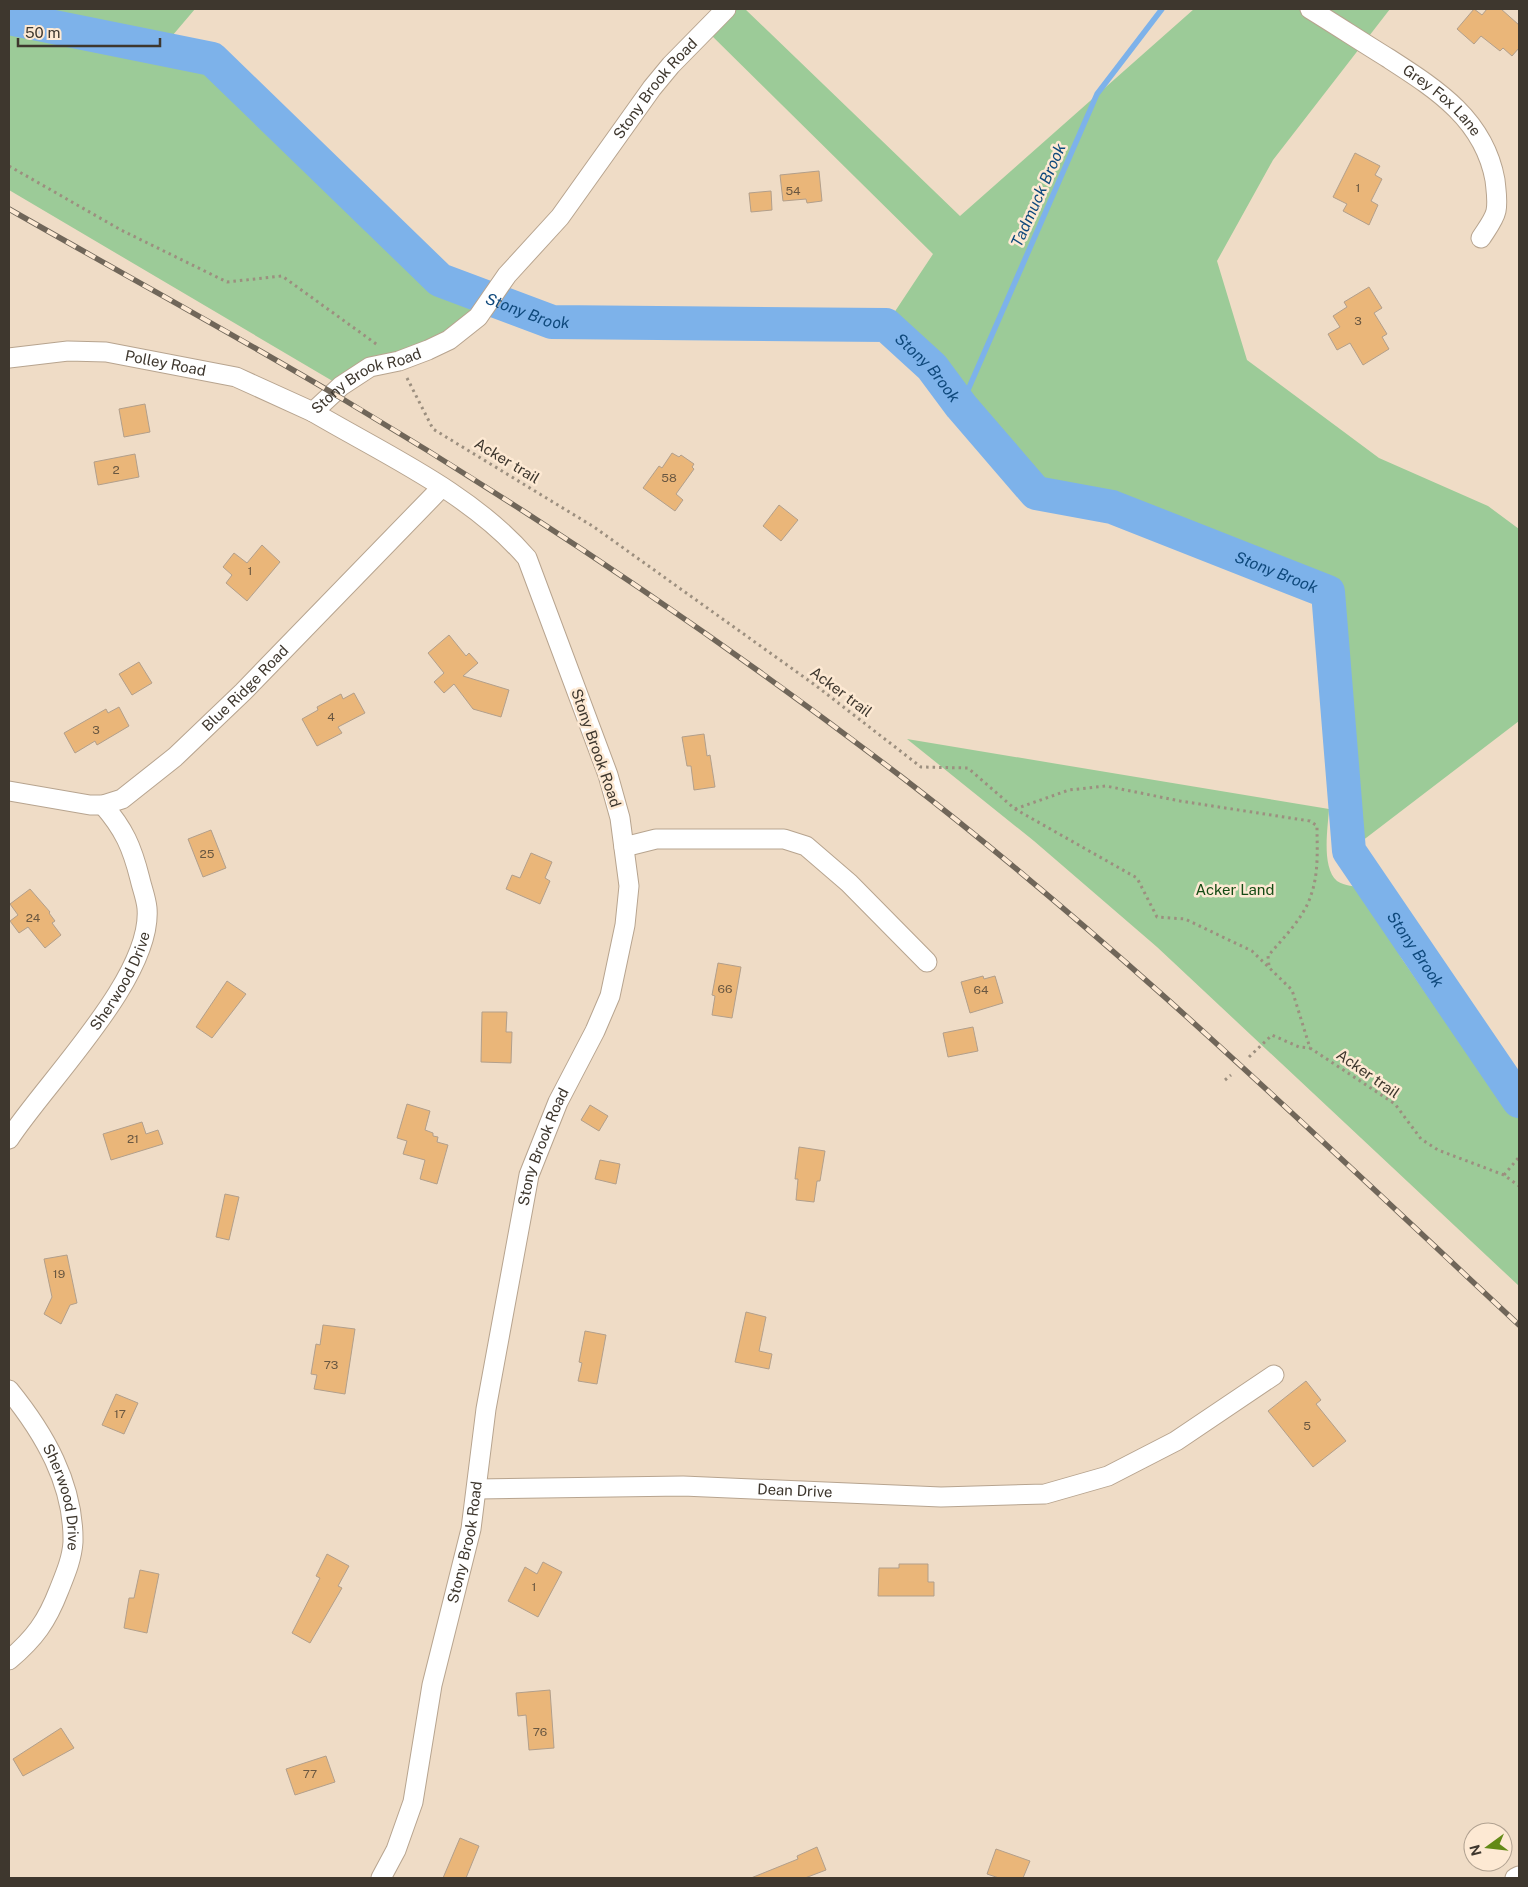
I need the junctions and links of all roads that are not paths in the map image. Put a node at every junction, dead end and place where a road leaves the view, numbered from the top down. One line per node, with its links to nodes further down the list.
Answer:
1 (726, 9): 5 (street, Stony Brook Road)
2 (1310, 9): 3 (street, Grey Fox Lane)
3 (1481, 238)
4 (9, 358): 5 (street, Polley Road)
5 (313, 412): 6 (street, Stony Brook Road)
6 (442, 487): 8 (street, Blue Ridge Road); 9 (street, Stony Brook Road)
7 (9, 791): 8 (street, Blue Ridge Road)
8 (103, 805): 11 (street, Sherwood Drive)
9 (624, 847): 10 (street); 14 (street, Stony Brook Road)
10 (927, 962)
11 (9, 1139)
12 (1274, 1375): 14 (street, Dean Drive)
13 (9, 1390): 15 (street, Sherwood Drive)
14 (478, 1489): 17 (street, Stony Brook Road)
15 (9, 1660)
16 (1519, 1876): 18 (street)
17 (381, 1878)
18 (1515, 1878)

